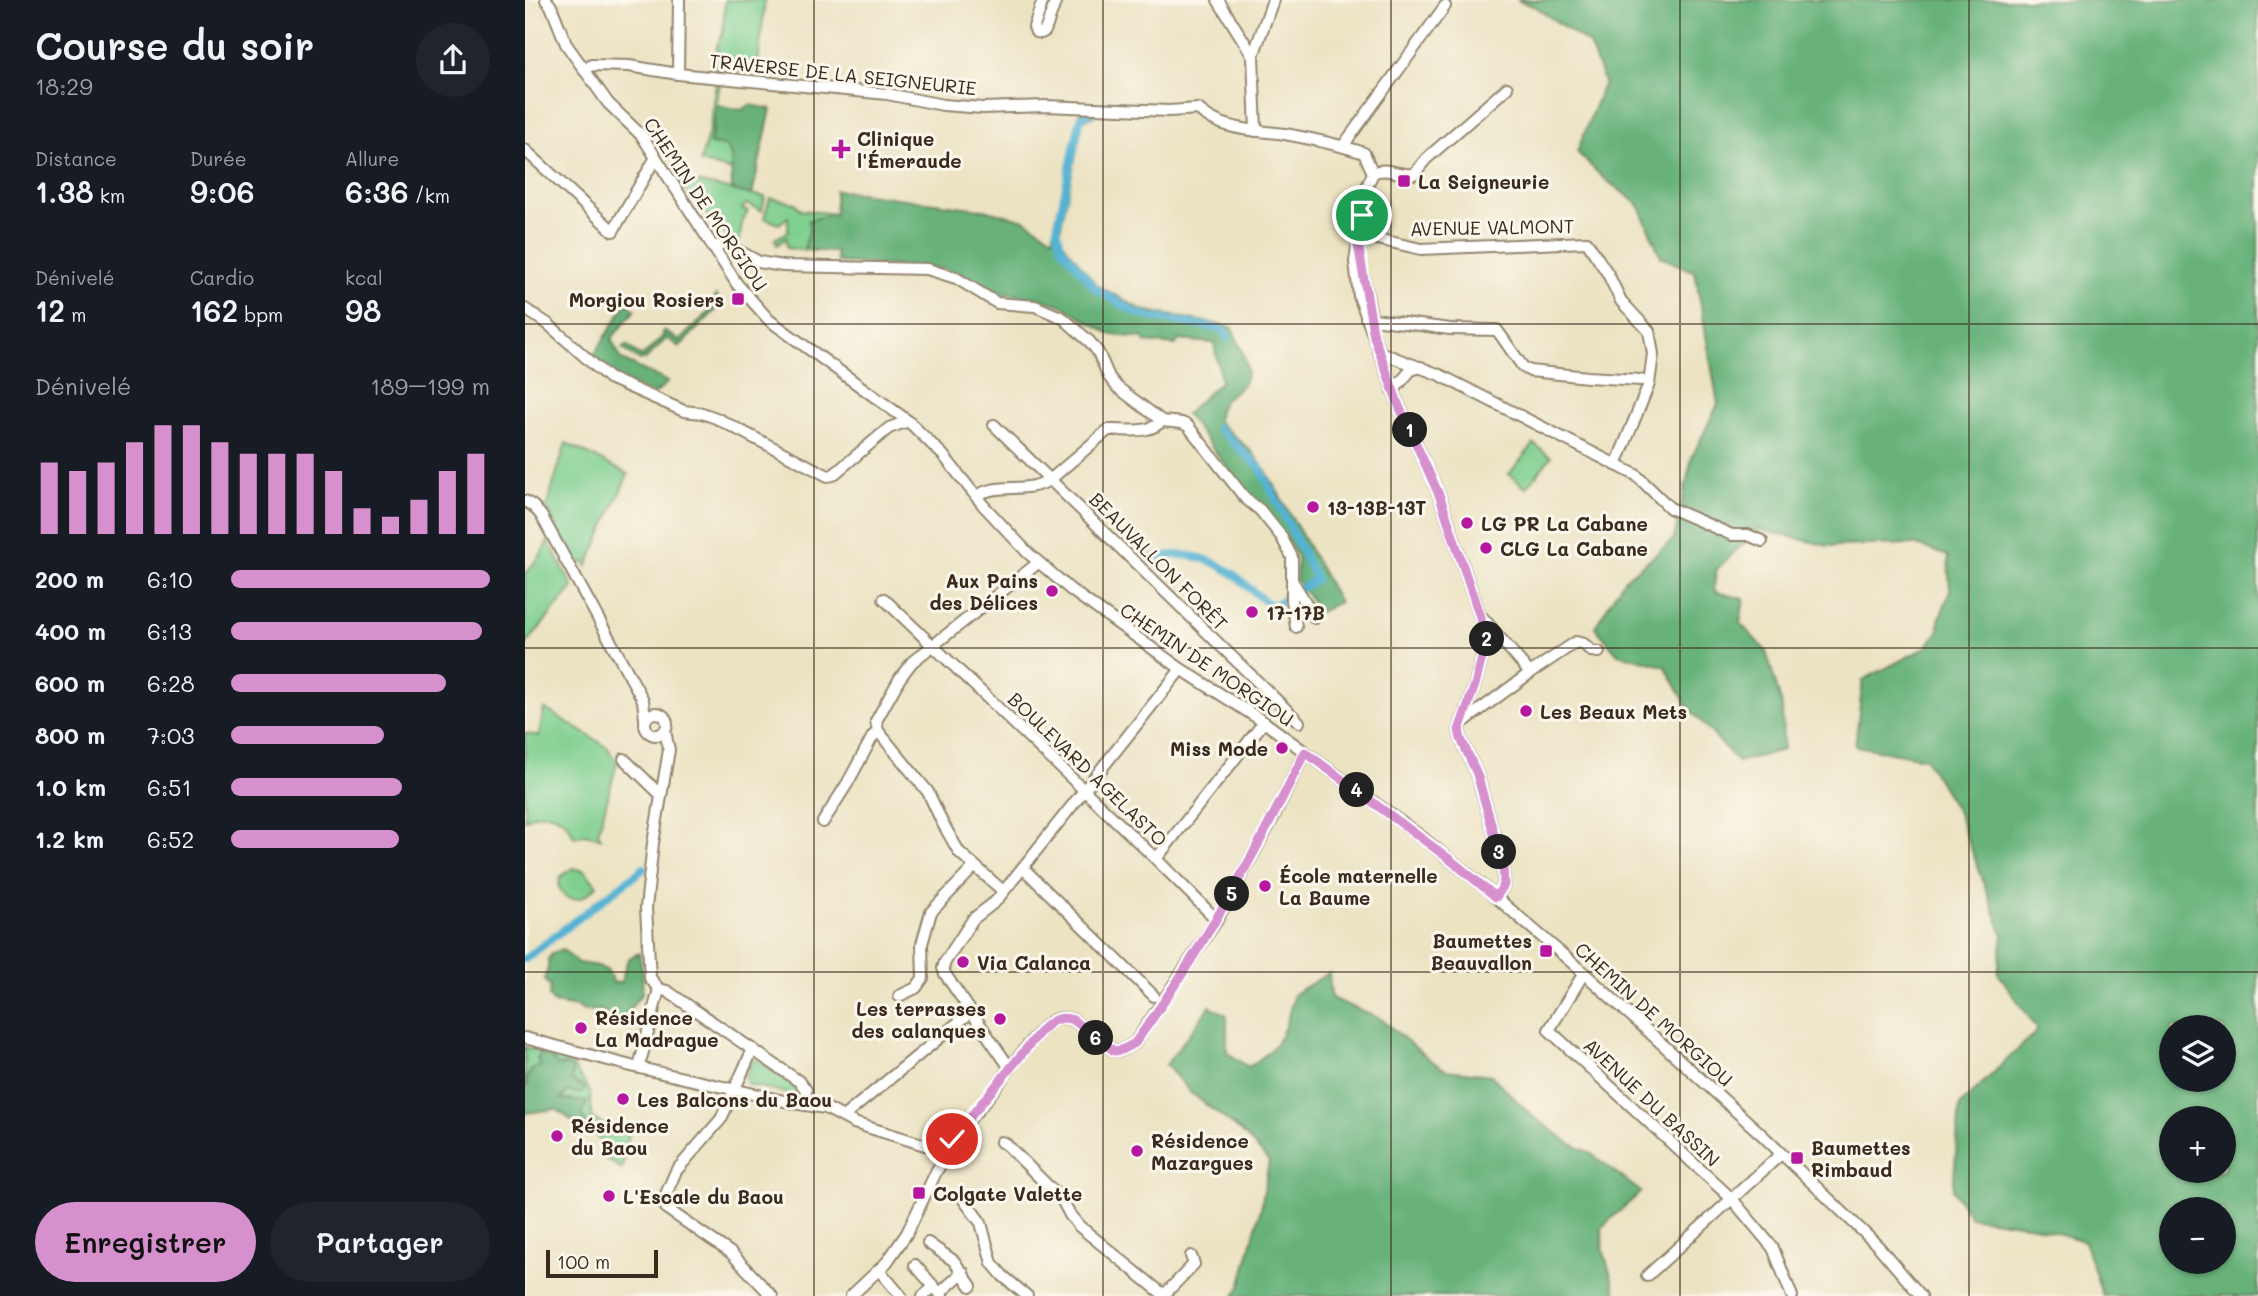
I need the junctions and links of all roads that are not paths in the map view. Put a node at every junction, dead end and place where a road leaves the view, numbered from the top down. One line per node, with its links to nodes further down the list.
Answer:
1 (547, 0): 9 (street, CHEMIN DE MORGIOU)
2 (679, 0): 10 (street)
3 (1043, 0): 4 (street)
4 (1056, 0)
5 (1218, 0): 8 (street)
6 (1273, 0): 8 (street)
7 (1445, 6): 13 (street)
8 (1253, 56): 12 (street)
9 (584, 70): 10 (street, TRAVERSE DE LA SEIGNEURIE); 15 (street, CHEMIN DE MORGIOU)
10 (678, 74): 12 (street, TRAVERSE DE LA SEIGNEURIE)
11 (1507, 88): 16 (street)
12 (1256, 131): 13 (street, TRAVERSE DE LA SEIGNEURIE)
13 (1343, 146): 16 (street, TRAVERSE DE LA SEIGNEURIE)
14 (525, 150): 15 (street)
15 (655, 159): 18 (street, CHEMIN DE MORGIOU)
16 (1373, 173): 17 (street)
17 (1359, 240): 20 (street); 24 (street, AVENUE VALMONT)
18 (713, 248): 26 (street, CHEMIN DE MORGIOU); 27 (street)
19 (525, 309): 26 (street)
20 (1369, 318): 21 (street); 24 (street)
21 (1379, 352): 22 (street); 23 (street)
22 (1416, 368): 23 (street); 25 (street); 29 (street)
23 (1387, 376): 25 (street)
24 (1645, 382): 29 (street, AVENUE VALMONT)
25 (1393, 391): 37 (street)
26 (908, 421): 31 (street, CHEMIN DE MORGIOU)
27 (1163, 421): 30 (street); 35 (street)
28 (994, 425): 30 (street, BEAUVALLON FORÊT)
29 (1616, 465): 33 (street)
30 (1051, 479): 31 (street); 48 (street, BEAUVALLON FORÊT)
31 (976, 496): 34 (street, CHEMIN DE MORGIOU)
32 (525, 501): 44 (street)
33 (1762, 541)
34 (1038, 563): 40 (street); 42 (street, CHEMIN DE MORGIOU)
35 (1292, 580): 38 (street); 39 (street)
36 (884, 599): 40 (street, BOULEVARD AGELASTO)
37 (1481, 616): 43 (street); 49 (street)
38 (1315, 618)
39 (1296, 627)
40 (933, 645): 50 (street); 54 (street, BOULEVARD AGELASTO)
41 (1599, 652): 43 (street)
42 (1181, 669): 47 (street, CHEMIN DE MORGIOU); 54 (street)
43 (1530, 673): 49 (street)
44 (643, 700): 45 (street); 46 (street)
45 (658, 713): 46 (street); 51 (street)
46 (645, 719): 51 (street)
47 (1264, 722): 52 (street, CHEMIN DE MORGIOU); 57 (street)
48 (1299, 722)
49 (1462, 723): 61 (street)
50 (878, 730): 56 (street); 58 (street)
51 (664, 735): 55 (street)
52 (1305, 752): 61 (street, CHEMIN DE MORGIOU); 62 (street)
53 (624, 759): 55 (street)
54 (1084, 790): 57 (street, BOULEVARD AGELASTO); 59 (street)
55 (660, 794): 64 (street)
56 (823, 822)
57 (1156, 859): 62 (street, BOULEVARD AGELASTO)
58 (975, 866): 60 (street); 65 (street)
59 (1023, 868): 60 (street); 66 (street)
60 (1003, 891): 67 (street)
61 (1496, 897): 63 (street, CHEMIN DE MORGIOU)
62 (1217, 920): 71 (street)
63 (1584, 973): 76 (street, CHEMIN DE MORGIOU); 78 (street, AVENUE DU BASSIN)
64 (659, 989): 69 (street); 70 (street)
65 (899, 996)
66 (1154, 996)
67 (971, 1012): 71 (street); 74 (street)
68 (525, 1038): 70 (street)
69 (753, 1049): 72 (street); 73 (street)
70 (639, 1068): 72 (street)
71 (1010, 1068): 77 (street)
72 (734, 1089): 73 (street); 89 (street)
73 (805, 1103): 74 (street)
74 (843, 1117): 77 (street)
75 (1000, 1142): 88 (street)
76 (1781, 1154): 78 (street); 95 (street, CHEMIN DE MORGIOU)
77 (940, 1155): 83 (street)
78 (1732, 1199): 85 (street); 94 (street, AVENUE DU BASSIN)
79 (964, 1200): 93 (street)
80 (928, 1243): 84 (street)
81 (1191, 1256): 88 (street)
82 (915, 1265): 87 (street)
83 (879, 1270): 90 (street); 91 (street)
84 (963, 1272): 86 (street); 87 (street)
85 (1647, 1276)
86 (971, 1286)
87 (939, 1292): 92 (street)
88 (1163, 1295)
89 (772, 1296)
90 (851, 1296)
91 (901, 1296)
92 (923, 1296)
93 (1027, 1296)
94 (1792, 1296)
95 (1921, 1296)

